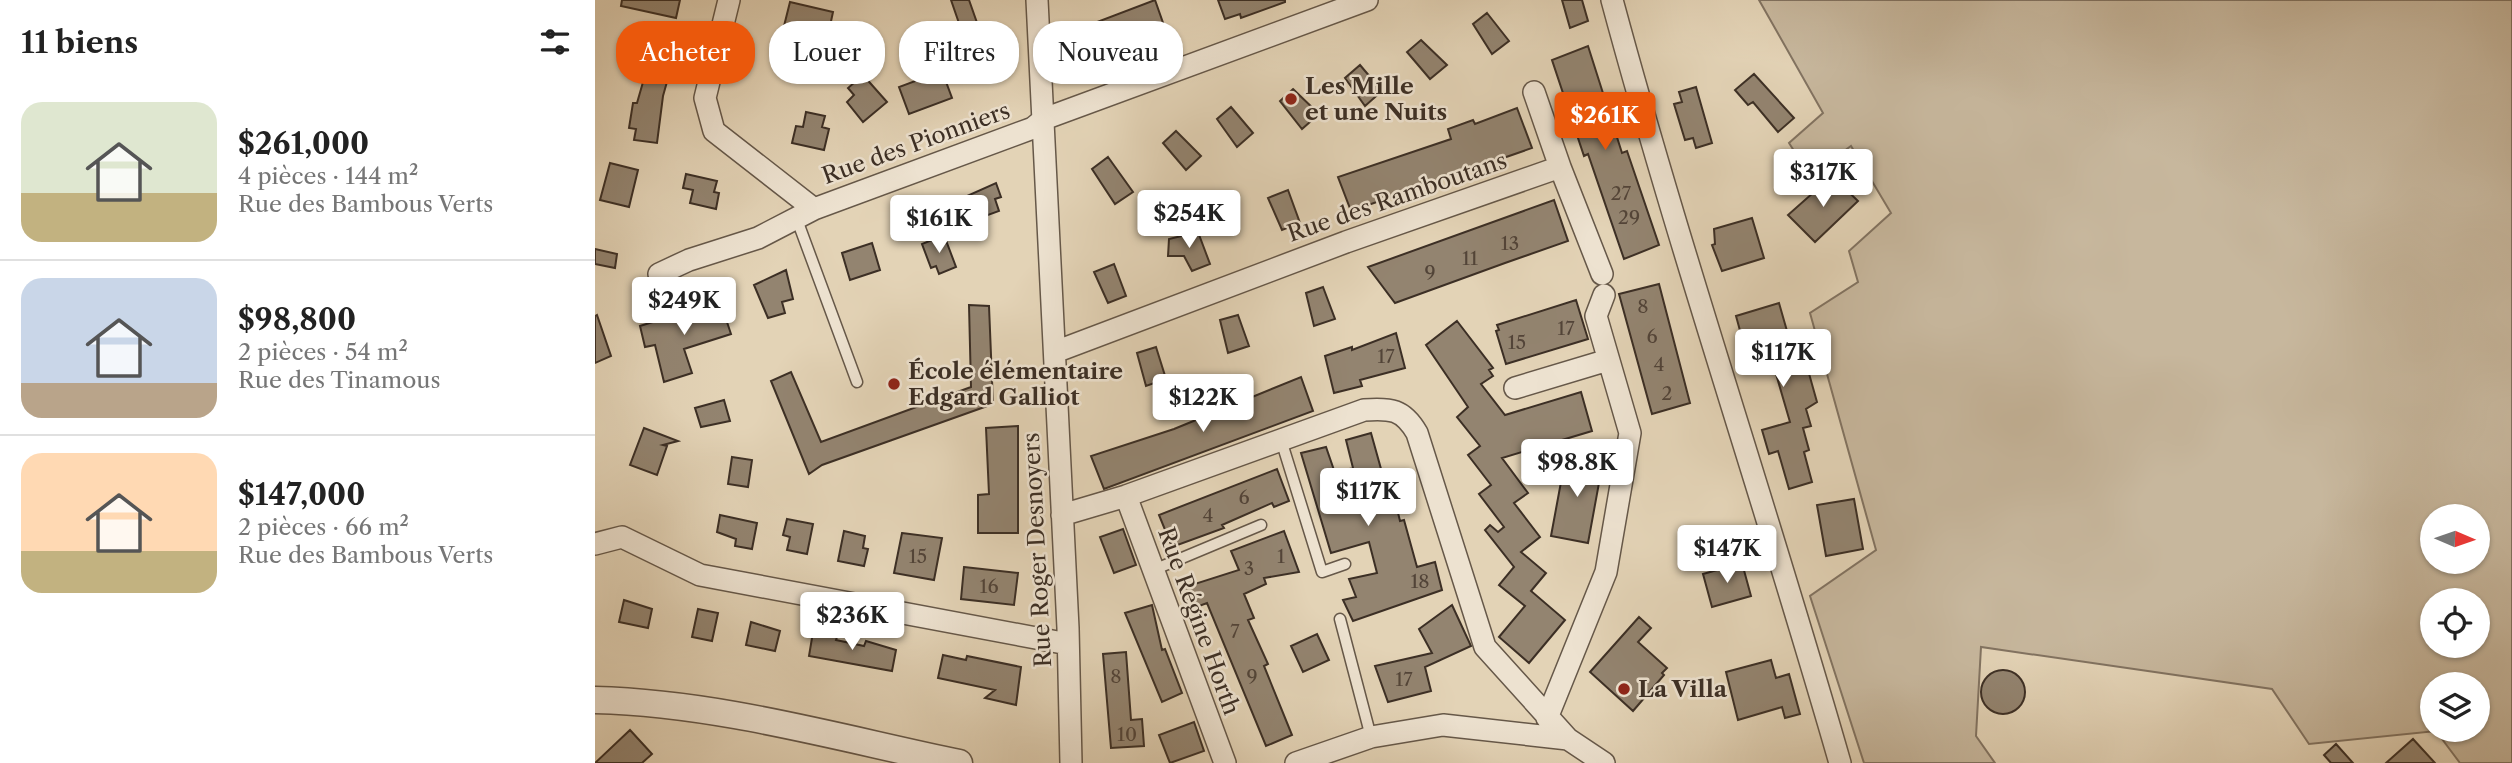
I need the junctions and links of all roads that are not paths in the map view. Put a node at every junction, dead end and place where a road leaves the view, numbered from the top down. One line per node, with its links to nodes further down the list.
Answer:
1 (729, 0): 8 (street, Rue des Pionniers)
2 (1037, 0): 6 (street, Rue Roger Desnoyers)
3 (1367, 0): 6 (street, Rue des Pionniers)
4 (1612, 0): 32 (street)
5 (1534, 92): 7 (street)
6 (1044, 119): 8 (street, Rue des Pionniers); 10 (street, Rue Roger Desnoyers)
7 (1560, 167): 10 (street, Rue des Ramboutans); 11 (street)
8 (805, 213): 9 (street); 12 (lane)
9 (659, 274)
10 (1055, 352): 16 (street, Rue Roger Desnoyers)
11 (1608, 360): 13 (street); 24 (street)
12 (857, 382)
13 (1515, 388)
14 (1281, 440): 15 (street); 19 (lane); 24 (street)
15 (1126, 496): 16 (street); 20 (street, Rue Régine Horth)
16 (1062, 515): 22 (street, Rue Roger Desnoyers)
17 (1261, 525): 20 (lane)
18 (595, 544): 22 (street)
19 (1345, 564)
20 (1151, 571): 29 (street, Rue Régine Horth)
21 (1340, 620): 25 (lane)
22 (1068, 644): 28 (street, Rue Roger Desnoyers)
23 (595, 700): 27 (street)
24 (1547, 718): 26 (street)
25 (1371, 737): 26 (street); 30 (street)
26 (1568, 739): 31 (street)
27 (959, 763)
28 (1071, 763)
29 (1225, 763)
30 (1296, 763)
31 (1604, 763)
32 (1840, 763)

